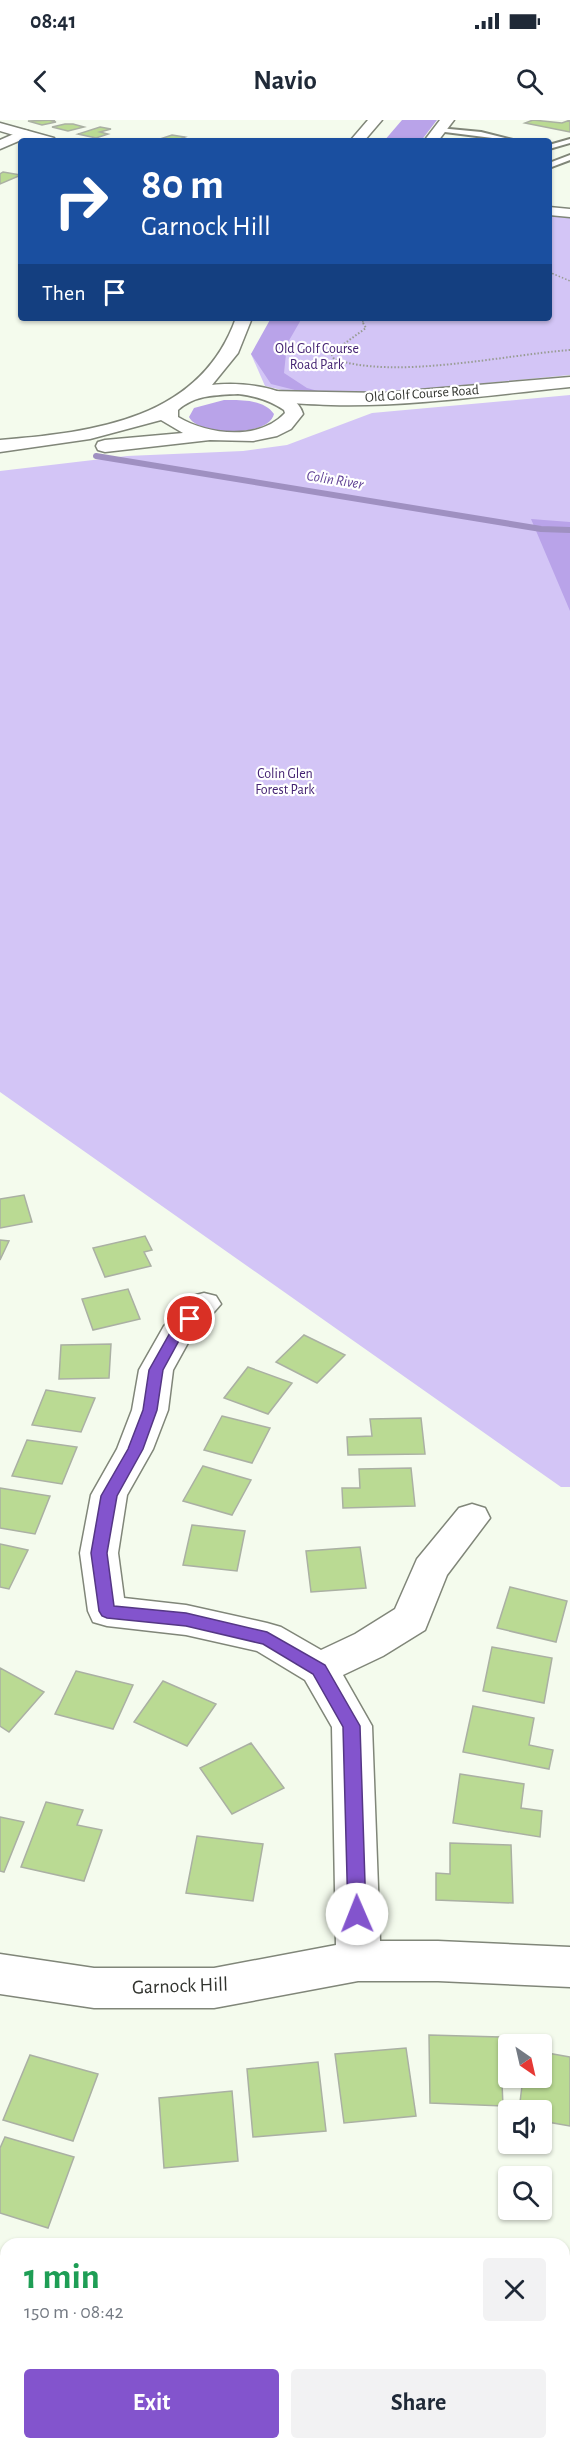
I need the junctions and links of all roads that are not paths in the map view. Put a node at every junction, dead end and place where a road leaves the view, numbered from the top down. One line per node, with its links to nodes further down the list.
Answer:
1 (375, 120): 6 (main road)
2 (0, 127): 4 (main road)
3 (439, 130): 7 (lane)
4 (23, 134): 5 (main road); 9 (main road)
5 (38, 138)
6 (360, 138)
7 (493, 138)
8 (570, 141): 10 (lane)
9 (0, 145)
10 (552, 146)
11 (570, 157): 12 (lane)
12 (552, 165)
13 (552, 211): 14 (main road)
14 (570, 213)
15 (243, 321): 16 (main road)
16 (236, 344): 18 (main road); 20 (main road)
17 (570, 382): 19 (main road, Old Golf Course Road)
18 (267, 394): 19 (main road, Old Golf Course Road); 20 (main road, Old Golf Course Road); 21 (main road)
19 (394, 397): 21 (main road)
20 (176, 403): 22 (main road); 23 (main road)
21 (280, 428): 22 (main road)
22 (226, 437): 24 (main road)
23 (0, 445)
24 (0, 458)
25 (204, 1304): 27 (main road)
26 (472, 1518): 27 (main road)
27 (319, 1670): 28 (main road)
28 (358, 1961): 29 (main road, Garnock Hill); 30 (main road, Garnock Hill)
29 (570, 1967)
30 (0, 1974)

